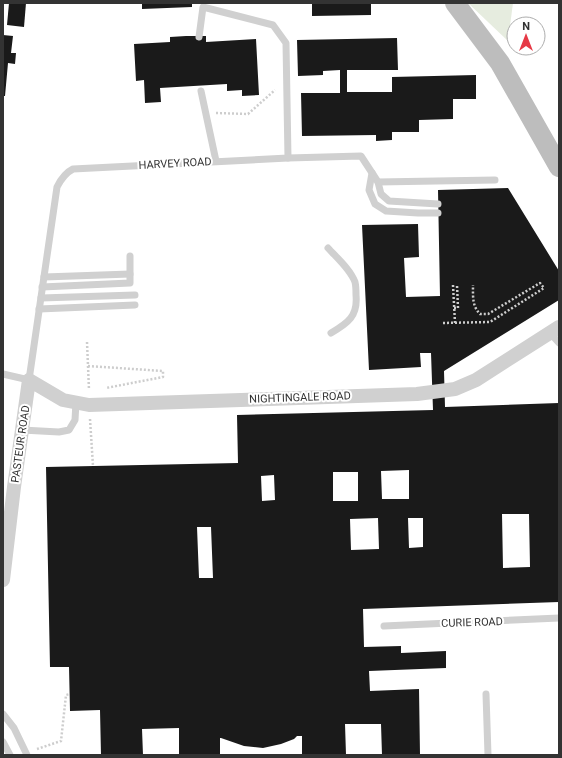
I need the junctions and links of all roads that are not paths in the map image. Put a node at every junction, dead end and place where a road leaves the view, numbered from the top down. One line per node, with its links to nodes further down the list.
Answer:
1 (455, 3): 6 (main road)
2 (199, 37): 4 (lane)
3 (201, 90): 5 (lane)
4 (288, 158): 5 (lane, HARVEY ROAD); 7 (lane, HARVEY ROAD)
5 (216, 161): 15 (lane, HARVEY ROAD)
6 (559, 167)
7 (372, 173): 9 (lane); 11 (lane)
8 (495, 180): 9 (lane)
9 (378, 182): 10 (lane)
10 (438, 204)
11 (438, 213)
12 (328, 248): 21 (lane)
13 (130, 256): 14 (lane)
14 (130, 274): 15 (lane); 16 (lane)
15 (44, 277): 16 (lane, HARVEY ROAD)
16 (42, 287): 18 (lane, HARVEY ROAD)
17 (135, 295): 18 (lane)
18 (40, 298): 20 (lane, HARVEY ROAD)
19 (135, 305): 20 (lane)
20 (39, 309): 24 (lane, HARVEY ROAD)
21 (331, 333)
22 (556, 334): 25 (street, NIGHTINGALE ROAD)
23 (3, 374): 24 (lane)
24 (29, 380): 25 (street, NIGHTINGALE ROAD); 26 (street, PASTEUR ROAD)
25 (76, 402): 26 (lane)
26 (22, 430): 27 (street, PASTEUR ROAD)
27 (3, 580)
28 (559, 618): 29 (lane, CURIE ROAD)
29 (384, 626)
30 (486, 694): 35 (lane)
31 (3, 714): 33 (lane)
32 (3, 742): 34 (lane)
33 (26, 754)
34 (10, 755)
35 (488, 755)

